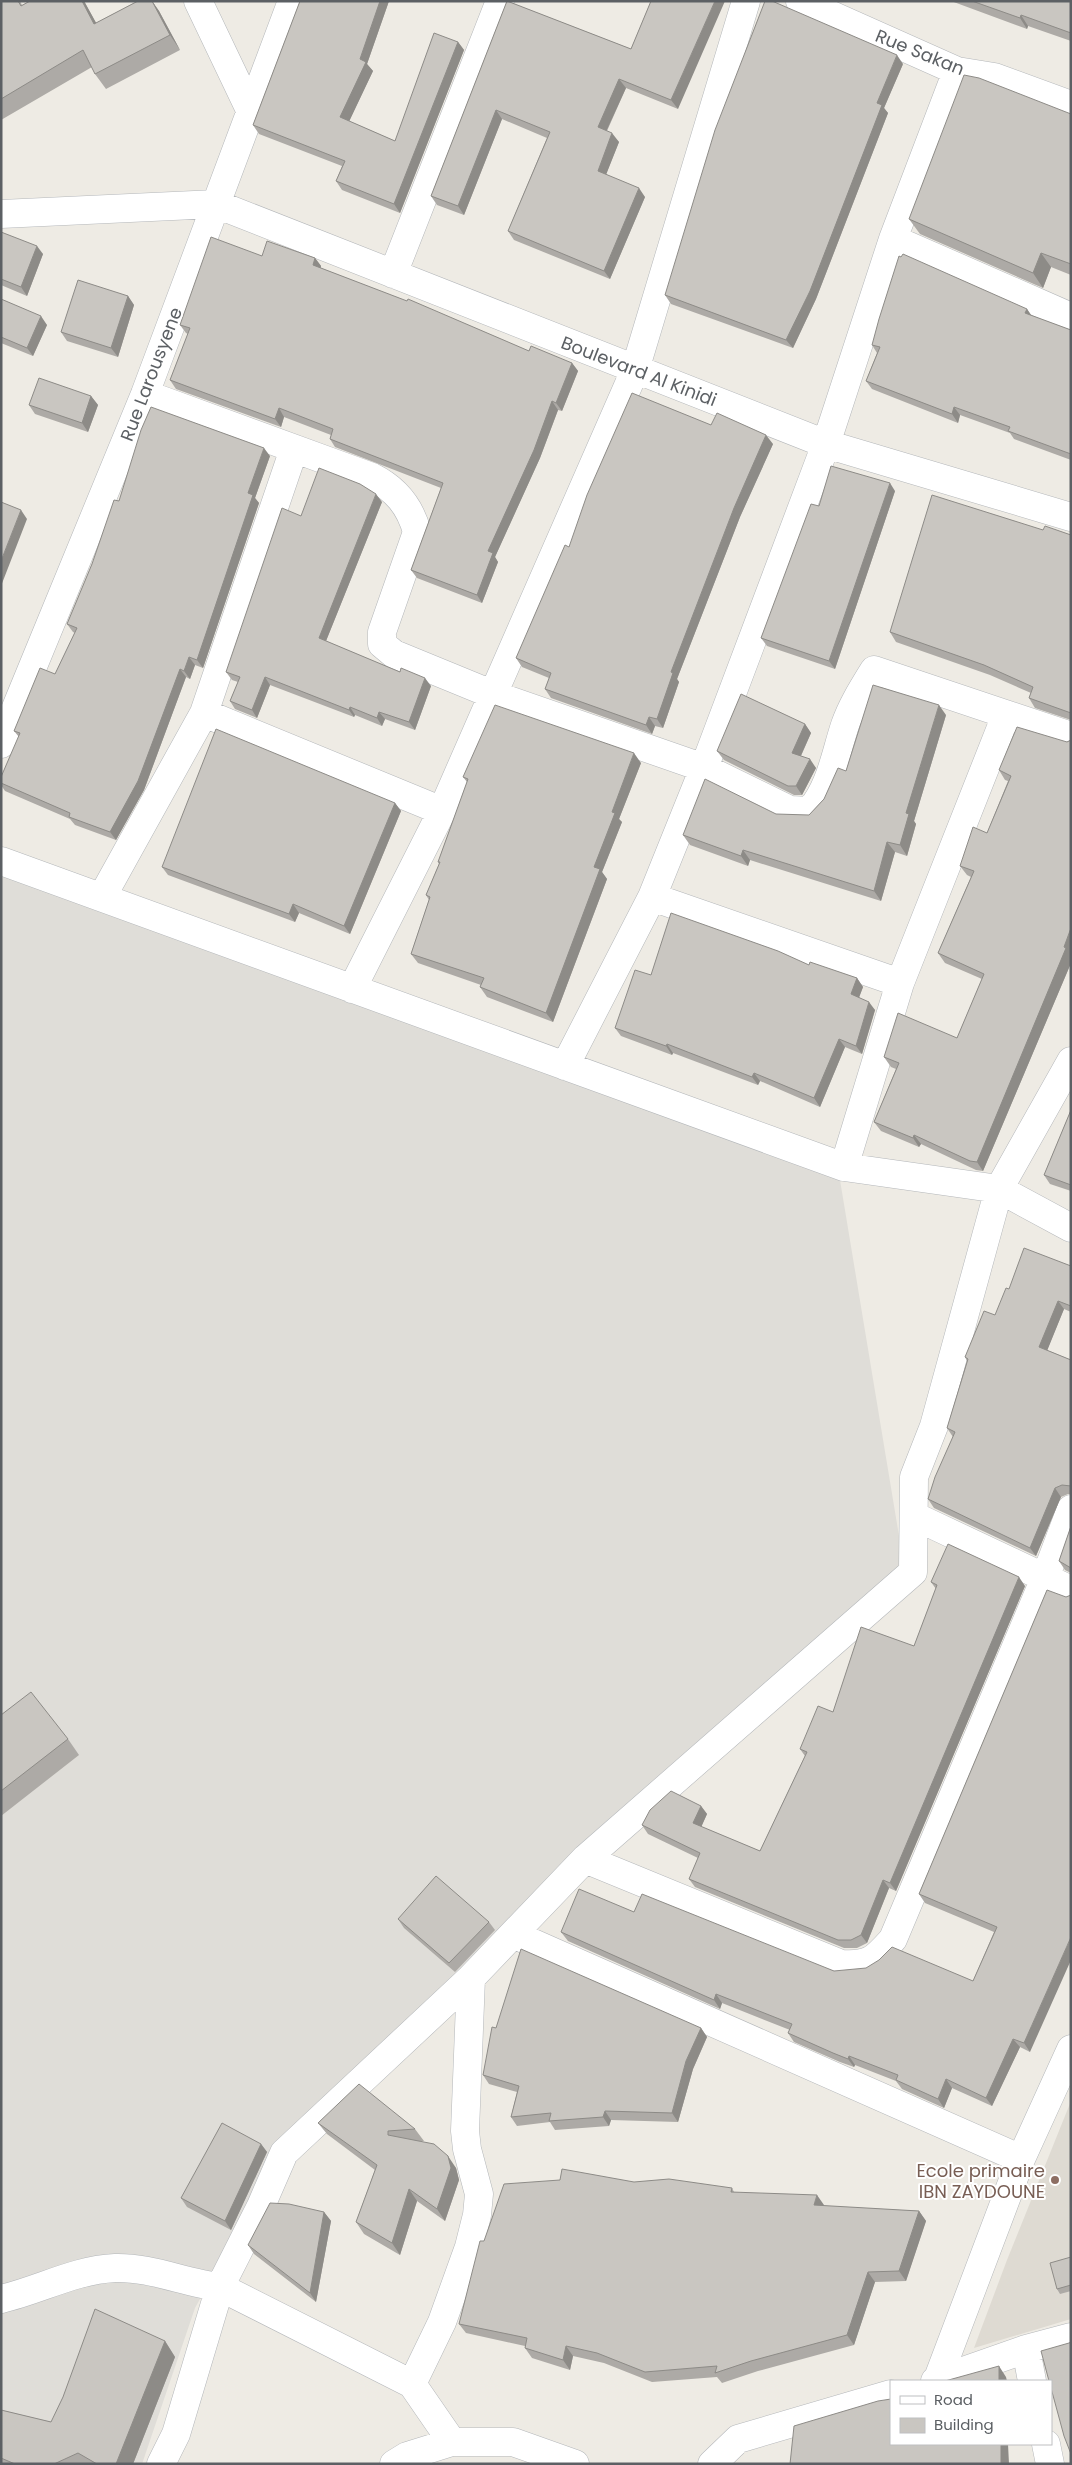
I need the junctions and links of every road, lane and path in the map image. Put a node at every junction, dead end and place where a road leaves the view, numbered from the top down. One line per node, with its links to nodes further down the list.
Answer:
1 (198, 1): 8 (street)
2 (292, 1): 8 (street, Rue Larousyene)
3 (500, 1): 12 (street)
4 (746, 1): 14 (street)
5 (800, 1): 6 (street, Rue Sakan)
6 (957, 71): 7 (street, Rue Sakan); 11 (street)
7 (1071, 105)
8 (251, 112): 9 (street, Rue Larousyene)
9 (216, 204): 10 (street); 12 (street, Boulevard Al Kinidi); 15 (street, Rue Larousyene)
10 (1, 214)
11 (893, 239): 13 (street); 16 (street)
12 (393, 274): 14 (street, Boulevard Al Kinidi)
13 (1071, 317)
14 (635, 370): 16 (street, Boulevard Al Kinidi); 19 (street)
15 (145, 394): 17 (street); 23 (street, Rue Larousyene)
16 (826, 444): 18 (street, Boulevard Al Kinidi); 24 (street)
17 (294, 449): 19 (street); 20 (street)
18 (1069, 511)
19 (494, 695): 24 (street); 25 (street)
20 (204, 713): 25 (street); 27 (street)
21 (1006, 715): 22 (street); 24 (street); 29 (street)
22 (1071, 736)
23 (1, 744)
24 (704, 768): 28 (street)
25 (442, 811): 30 (street)
26 (1, 861): 27 (street)
27 (102, 897): 30 (street)
28 (652, 897): 29 (street); 32 (street)
29 (900, 984): 33 (street)
30 (352, 989): 32 (street)
31 (1071, 1061): 34 (street)
32 (565, 1066): 33 (street)
33 (844, 1167): 34 (street)
34 (999, 1190): 35 (street); 37 (street)
35 (1071, 1228)
36 (1071, 1509): 38 (street)
37 (914, 1516): 38 (street); 40 (street)
38 (1045, 1578): 39 (street); 40 (street)
39 (1071, 1590)
40 (585, 1859): 41 (street)
41 (515, 1935): 42 (street); 44 (street)
42 (471, 1978): 45 (street); 52 (street)
43 (1071, 2049): 44 (street)
44 (1021, 2159): 49 (street)
45 (220, 2287): 46 (street); 52 (street); 54 (street)
46 (1, 2299)
47 (1071, 2337): 48 (street)
48 (1026, 2349): 50 (street); 51 (street)
49 (936, 2380)
50 (939, 2380)
51 (1032, 2380)
52 (412, 2384): 55 (street)
53 (890, 2394): 61 (street)
54 (176, 2434): 57 (street); 58 (street)
55 (452, 2442): 59 (street); 60 (street)
56 (1046, 2445): 62 (street)
57 (161, 2464)
58 (177, 2464)
59 (394, 2464)
60 (575, 2464)
61 (712, 2464)
62 (1050, 2464)

